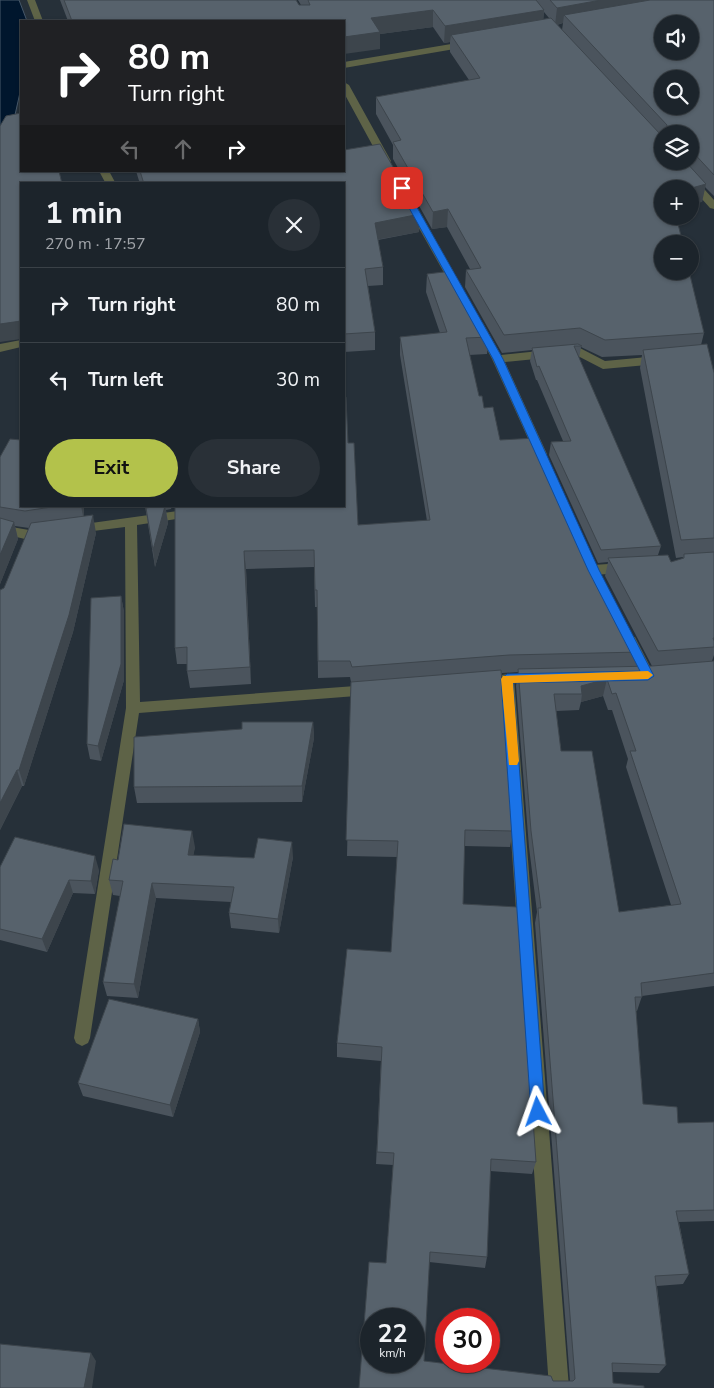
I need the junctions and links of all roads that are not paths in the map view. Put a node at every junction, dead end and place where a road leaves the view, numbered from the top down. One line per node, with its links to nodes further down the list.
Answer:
1 (31, 0): 2 (street)
2 (39, 20)
3 (477, 42): 4 (street)
4 (345, 65)
5 (345, 88): 7 (street)
6 (681, 170): 9 (street)
7 (392, 171)
8 (406, 196): 10 (street)
9 (714, 206)
10 (464, 299)
11 (474, 316): 14 (street)
12 (20, 344): 13 (street)
13 (0, 348)
14 (498, 359): 15 (street); 16 (street)
15 (668, 359)
16 (546, 464)
17 (206, 512): 18 (street)
18 (131, 522): 19 (street); 26 (street)
19 (0, 529)
20 (640, 567): 21 (street)
21 (594, 570)
22 (625, 631): 23 (street)
23 (629, 676)
24 (507, 679): 28 (street)
25 (379, 689): 26 (street)
26 (133, 708): 27 (street)
27 (82, 1038)
28 (558, 1388)

